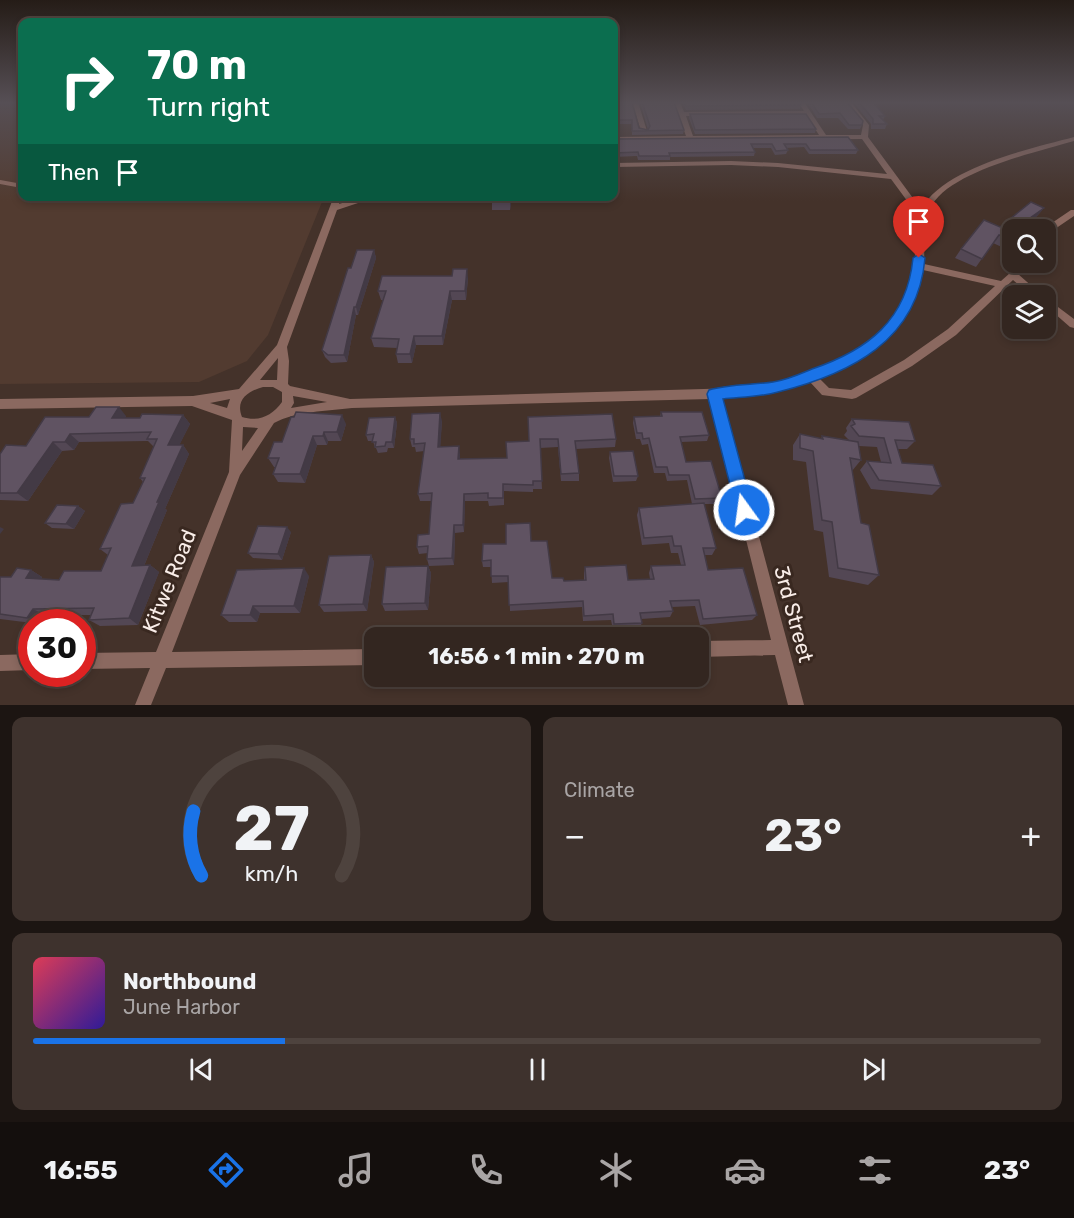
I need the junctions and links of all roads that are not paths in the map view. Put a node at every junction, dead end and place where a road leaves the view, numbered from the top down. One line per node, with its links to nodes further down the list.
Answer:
1 (690, 137): 2 (street); 4 (street)
2 (824, 137): 3 (street)
3 (864, 137): 7 (street)
4 (618, 139)
5 (1074, 139): 14 (street)
6 (618, 165): 7 (street)
7 (892, 177): 14 (street)
8 (0, 182): 9 (lane)
9 (18, 185)
10 (336, 201): 12 (street)
11 (358, 201): 12 (street)
12 (334, 208): 22 (street)
13 (1074, 212): 15 (street)
14 (922, 216): 16 (street)
15 (1056, 224)
16 (918, 266): 18 (street); 23 (street)
17 (1013, 275): 18 (street); 19 (street)
18 (1002, 285): 23 (street)
19 (1025, 285)
20 (1056, 309): 21 (street)
21 (1074, 324)
22 (282, 346): 24 (street); 25 (street)
23 (811, 376): 26 (street)
24 (284, 388): 25 (street); 28 (street); 31 (street)
25 (245, 391): 27 (street); 30 (street)
26 (715, 394): 28 (street); 33 (street, 3rd Street)
27 (193, 401): 29 (street); 30 (street)
28 (352, 403): 31 (street)
29 (0, 404)
30 (236, 418): 31 (street); 32 (street, Kitwe Road)
31 (273, 418): 32 (street, Kitwe Road)
32 (235, 472): 36 (street, Kitwe Road)
33 (780, 647): 34 (street); 41 (street, 3rd Street)
34 (709, 649)
35 (364, 657): 36 (street)
36 (160, 660): 37 (street); 40 (street, Kitwe Road)
37 (96, 661)
38 (18, 662): 39 (street)
39 (0, 663)
40 (143, 705)
41 (796, 705)

